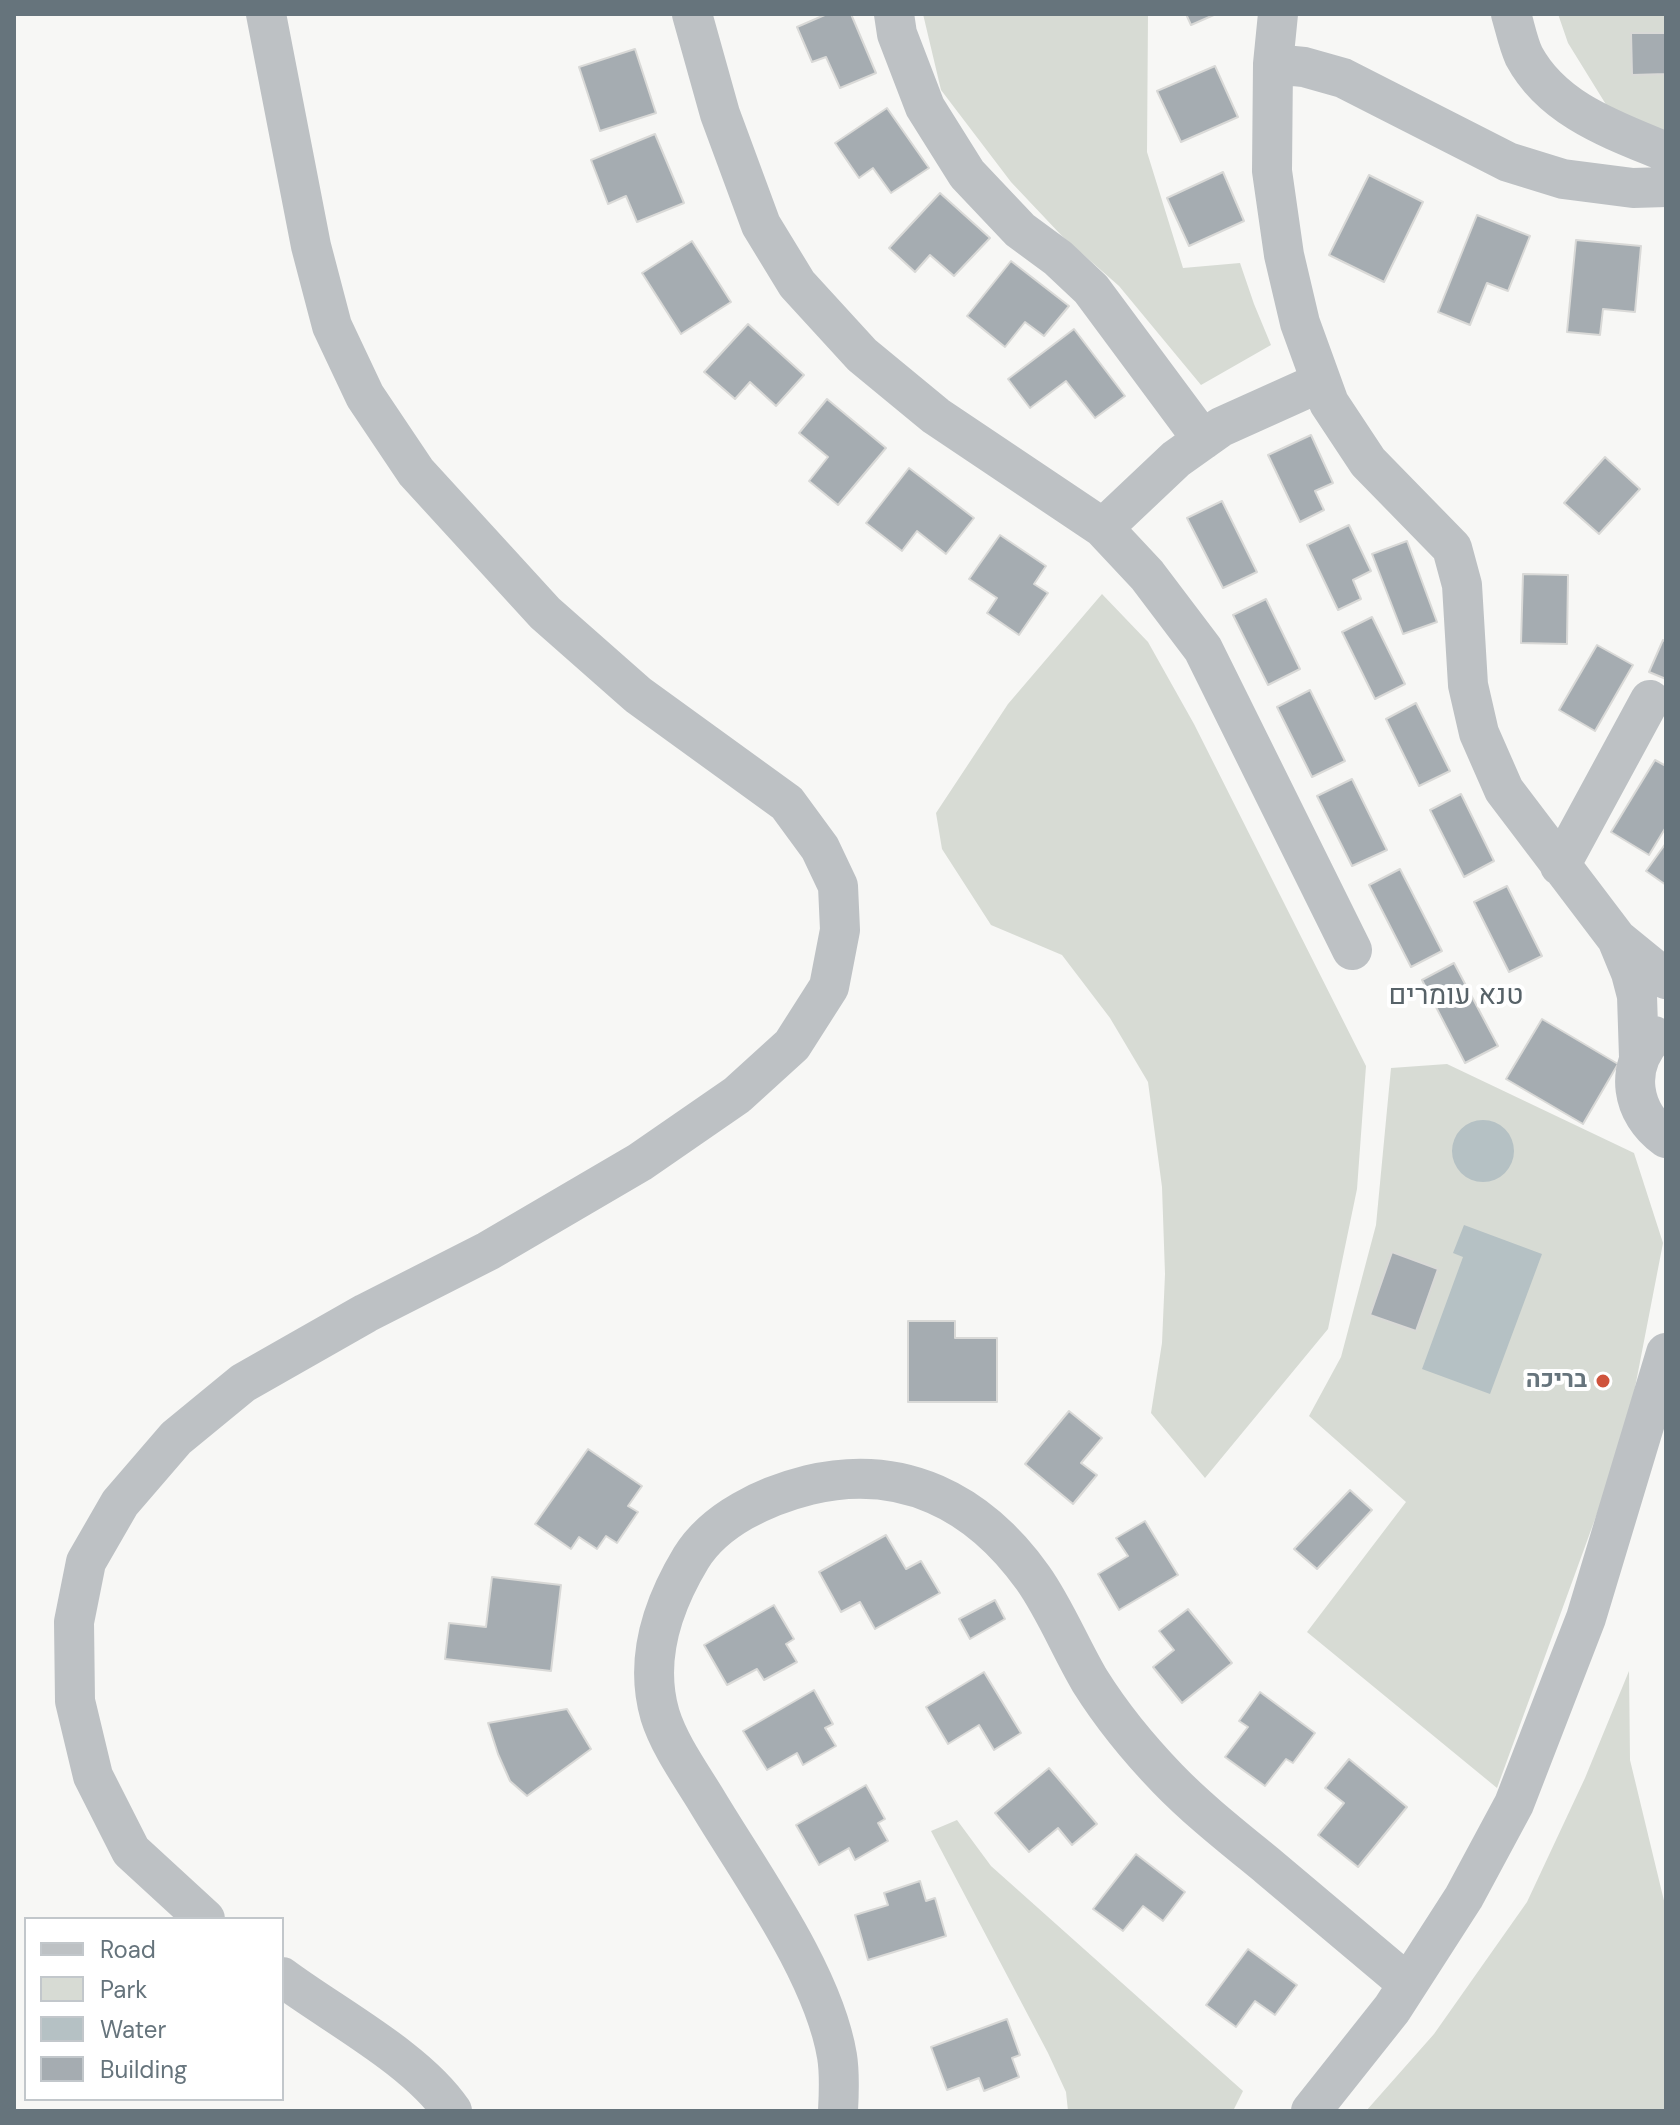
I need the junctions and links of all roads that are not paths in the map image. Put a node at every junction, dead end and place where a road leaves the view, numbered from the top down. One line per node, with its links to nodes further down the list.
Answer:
1 (266, 14): 21 (street)
2 (692, 14): 11 (street)
3 (894, 14): 10 (street)
4 (1278, 14): 6 (street)
5 (1511, 14): 7 (street)
6 (1273, 64): 8 (street); 9 (street)
7 (1666, 152)
8 (1666, 187)
9 (1321, 382): 10 (street); 13 (street)
10 (1203, 440): 11 (street)
11 (1103, 528): 15 (street)
12 (1650, 700): 13 (street)
13 (1560, 866): 14 (street)
14 (1617, 939): 16 (street); 18 (street)
15 (1352, 950)
16 (1666, 979)
17 (1666, 1026): 18 (street)
18 (1639, 1057): 19 (street)
19 (1666, 1139)
20 (1666, 1353): 23 (street)
21 (203, 1917)
22 (284, 1978): 24 (street)
23 (1408, 1984): 25 (street); 26 (street)
24 (452, 2111)
25 (838, 2111)
26 (1311, 2111)

